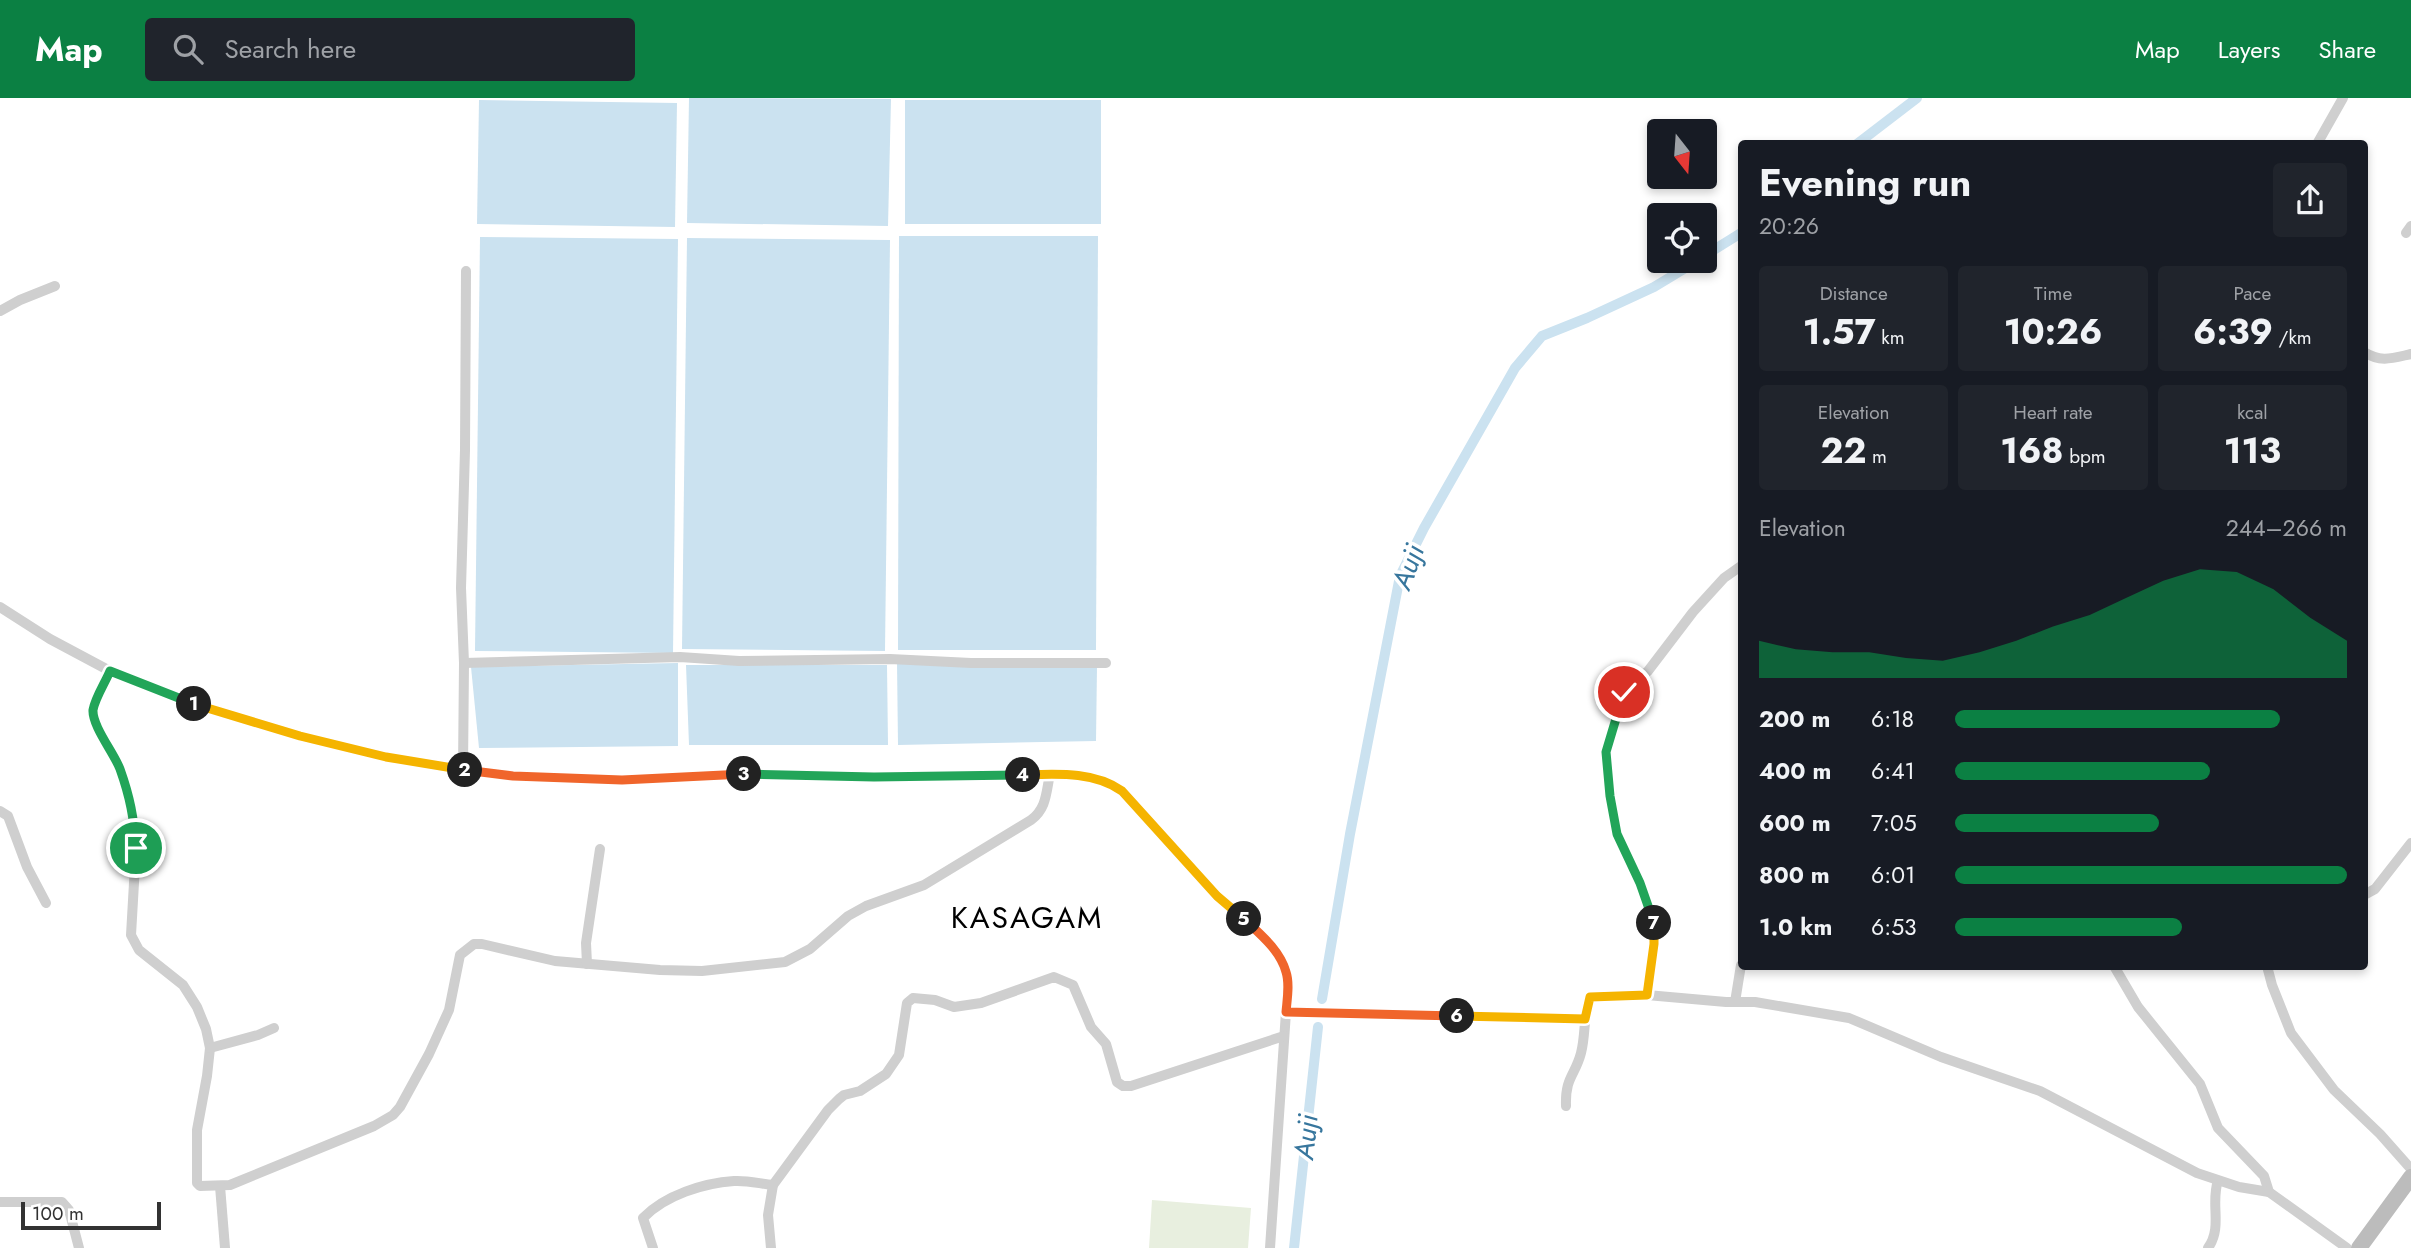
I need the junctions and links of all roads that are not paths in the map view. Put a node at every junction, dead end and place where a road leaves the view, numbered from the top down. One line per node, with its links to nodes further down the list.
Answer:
1 (2343, 98): 2 (street)
2 (2319, 140)
3 (466, 271): 10 (street)
4 (55, 286): 5 (street)
5 (0, 312)
6 (2368, 354): 7 (street)
7 (2411, 354)
8 (1738, 568): 24 (street)
9 (0, 607): 12 (street)
10 (464, 663): 11 (street); 13 (street)
11 (1105, 663)
12 (110, 671): 13 (street); 30 (street)
13 (463, 770): 14 (street)
14 (1050, 774): 20 (street); 26 (street)
15 (0, 811): 19 (street)
16 (2411, 843): 18 (street)
17 (600, 849): 20 (street)
18 (2368, 893)
19 (46, 903)
20 (587, 964): 36 (street)
21 (1740, 970): 25 (street)
22 (2116, 970): 37 (street)
23 (2268, 970): 32 (street)
24 (1647, 995): 25 (street); 27 (street)
25 (1735, 1002): 34 (street)
26 (1286, 1012): 27 (street); 29 (street)
27 (1585, 1019): 31 (street)
28 (274, 1028): 30 (street)
29 (1284, 1036): 35 (street); 43 (street)
30 (210, 1048): 36 (street)
31 (1566, 1106)
32 (2411, 1169)
33 (2411, 1177): 46 (main road)
34 (2218, 1181): 37 (street); 44 (street)
35 (773, 1185): 41 (street); 42 (street)
36 (220, 1186): 40 (street)
37 (2269, 1192): 45 (street)
38 (0, 1202): 39 (street)
39 (79, 1248)
40 (225, 1248)
41 (653, 1248)
42 (771, 1248)
43 (1270, 1248)
44 (2208, 1248)
45 (2347, 1248)
46 (2358, 1248)

